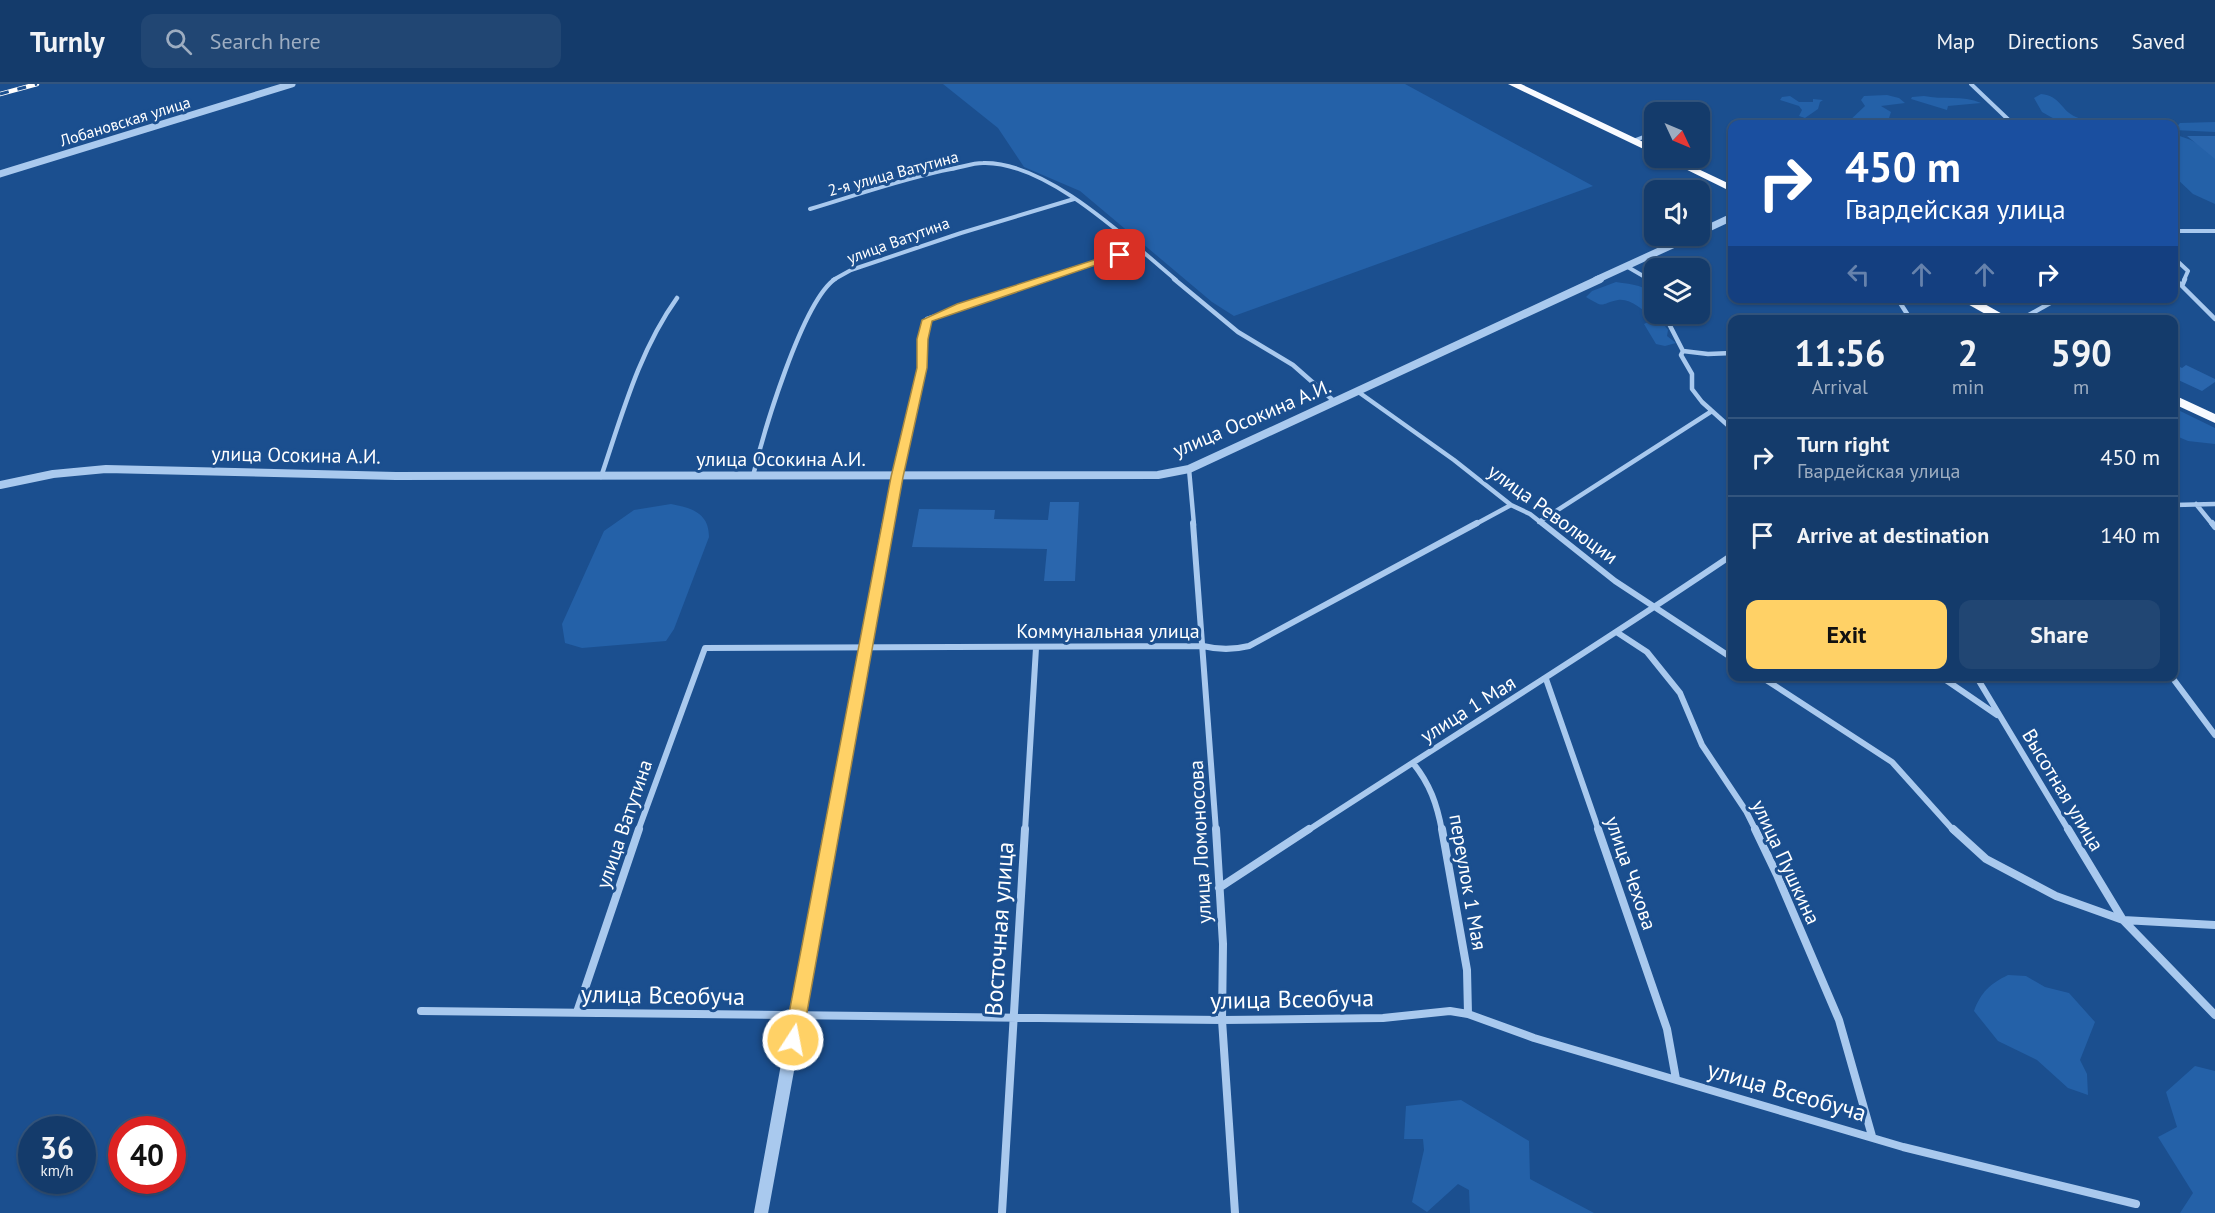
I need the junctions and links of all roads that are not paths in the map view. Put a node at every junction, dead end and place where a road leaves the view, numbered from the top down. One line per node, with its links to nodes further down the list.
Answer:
1 (292, 84): 9 (street, Лобановская улица)
2 (1513, 84): 6 (highway)
3 (1971, 84): 4 (street)
4 (2009, 120)
5 (1644, 137): 6 (street)
6 (1634, 141): 7 (highway)
7 (1644, 146)
8 (1689, 168): 10 (highway)
9 (0, 174)
10 (1728, 187)
11 (1074, 199): 12 (street, 2-я улица Ватутина); 18 (street); 40 (street, улица Ватутина)
12 (810, 209)
13 (1728, 218): 14 (street)
14 (1710, 227)
15 (2178, 231): 16 (street)
16 (2215, 231)
17 (1670, 246): 20 (street, улица Осокина А.И.)
18 (1142, 253): 35 (street); 42 (street)
19 (2178, 262): 23 (street)
20 (1626, 266): 21 (street); 33 (street, улица Осокина А.И.)
21 (1644, 277)
22 (2178, 282): 23 (street)
23 (2182, 286): 29 (street)
24 (677, 298): 41 (street)
25 (1973, 303): 27 (highway)
26 (2050, 303): 28 (street)
27 (1997, 315)
28 (2029, 315)
29 (2215, 319)
30 (1669, 324): 31 (street)
31 (1683, 351): 32 (street); 36 (street)
32 (1728, 353)
33 (1357, 391): 35 (street, улица Осокина А.И.); 44 (street, улица Революции)
34 (2178, 401): 37 (highway)
35 (1335, 402): 39 (street, улица Осокина А.И.)
36 (1712, 411): 38 (street); 48 (street)
37 (2215, 419)
38 (1728, 425)
39 (1189, 469): 42 (street, улица Осокина А.И.); 54 (street, улица Ломоносова)
40 (753, 476): 41 (street, улица Осокина А.И.); 42 (street, улица Осокина А.И.)
41 (601, 477): 43 (street, улица Осокина А.И.)
42 (897, 477): 53 (street)
43 (0, 485)
44 (1510, 504): 48 (street, улица Революции); 54 (street, Коммунальная улица)
45 (2196, 504): 46 (street); 47 (street); 49 (street)
46 (2215, 504)
47 (2178, 505)
48 (1539, 522): 51 (street, улица Революции)
49 (2215, 527)
50 (1728, 558): 51 (street, улица 1 Мая)
51 (1653, 607): 52 (street, улица 1 Мая); 57 (street, улица Революции)
52 (1618, 633): 58 (street, улица 1 Мая); 77 (street, улица Пушкина)
53 (866, 646): 55 (street, Коммунальная улица); 56 (street, Коммунальная улица); 73 (street)
54 (1203, 646): 56 (street, Коммунальная улица); 66 (street, улица Ломоносова)
55 (705, 648): 70 (street, улица Ватутина)
56 (1036, 648): 74 (street, Восточная улица)
57 (1728, 655)
58 (1546, 679): 65 (street, улица 1 Мая); 76 (street, улица Чехова)
59 (1768, 681): 67 (street)
60 (1947, 681): 63 (street)
61 (1979, 681): 63 (street, Высотная улица)
62 (2175, 681): 64 (street)
63 (2000, 717): 67 (street, Высотная улица)
64 (2215, 735)
65 (1413, 763): 66 (street, улица 1 Мая); 71 (street, переулок 1 Мая)
66 (1219, 888): 75 (street, улица Ломоносова)
67 (2123, 920): 68 (street); 72 (street)
68 (2215, 925)
69 (421, 1011): 70 (street, улица Всеобуча)
70 (577, 1012): 73 (street, улица Всеобуча)
71 (1468, 1014): 75 (street, улица Всеобуча); 76 (street, улица Всеобуча)
72 (2215, 1015)
73 (798, 1017): 74 (street, улица Всеобуча); 79 (street)
74 (1013, 1019): 75 (street, улица Всеобуча); 80 (street, Восточная улица)
75 (1222, 1020): 81 (street, улица Ломоносова)
76 (1676, 1079): 77 (street, улица Всеобуча)
77 (1872, 1136): 78 (street, улица Всеобуча)
78 (2136, 1204)
79 (760, 1213)
80 (1002, 1213)
81 (1235, 1213)

